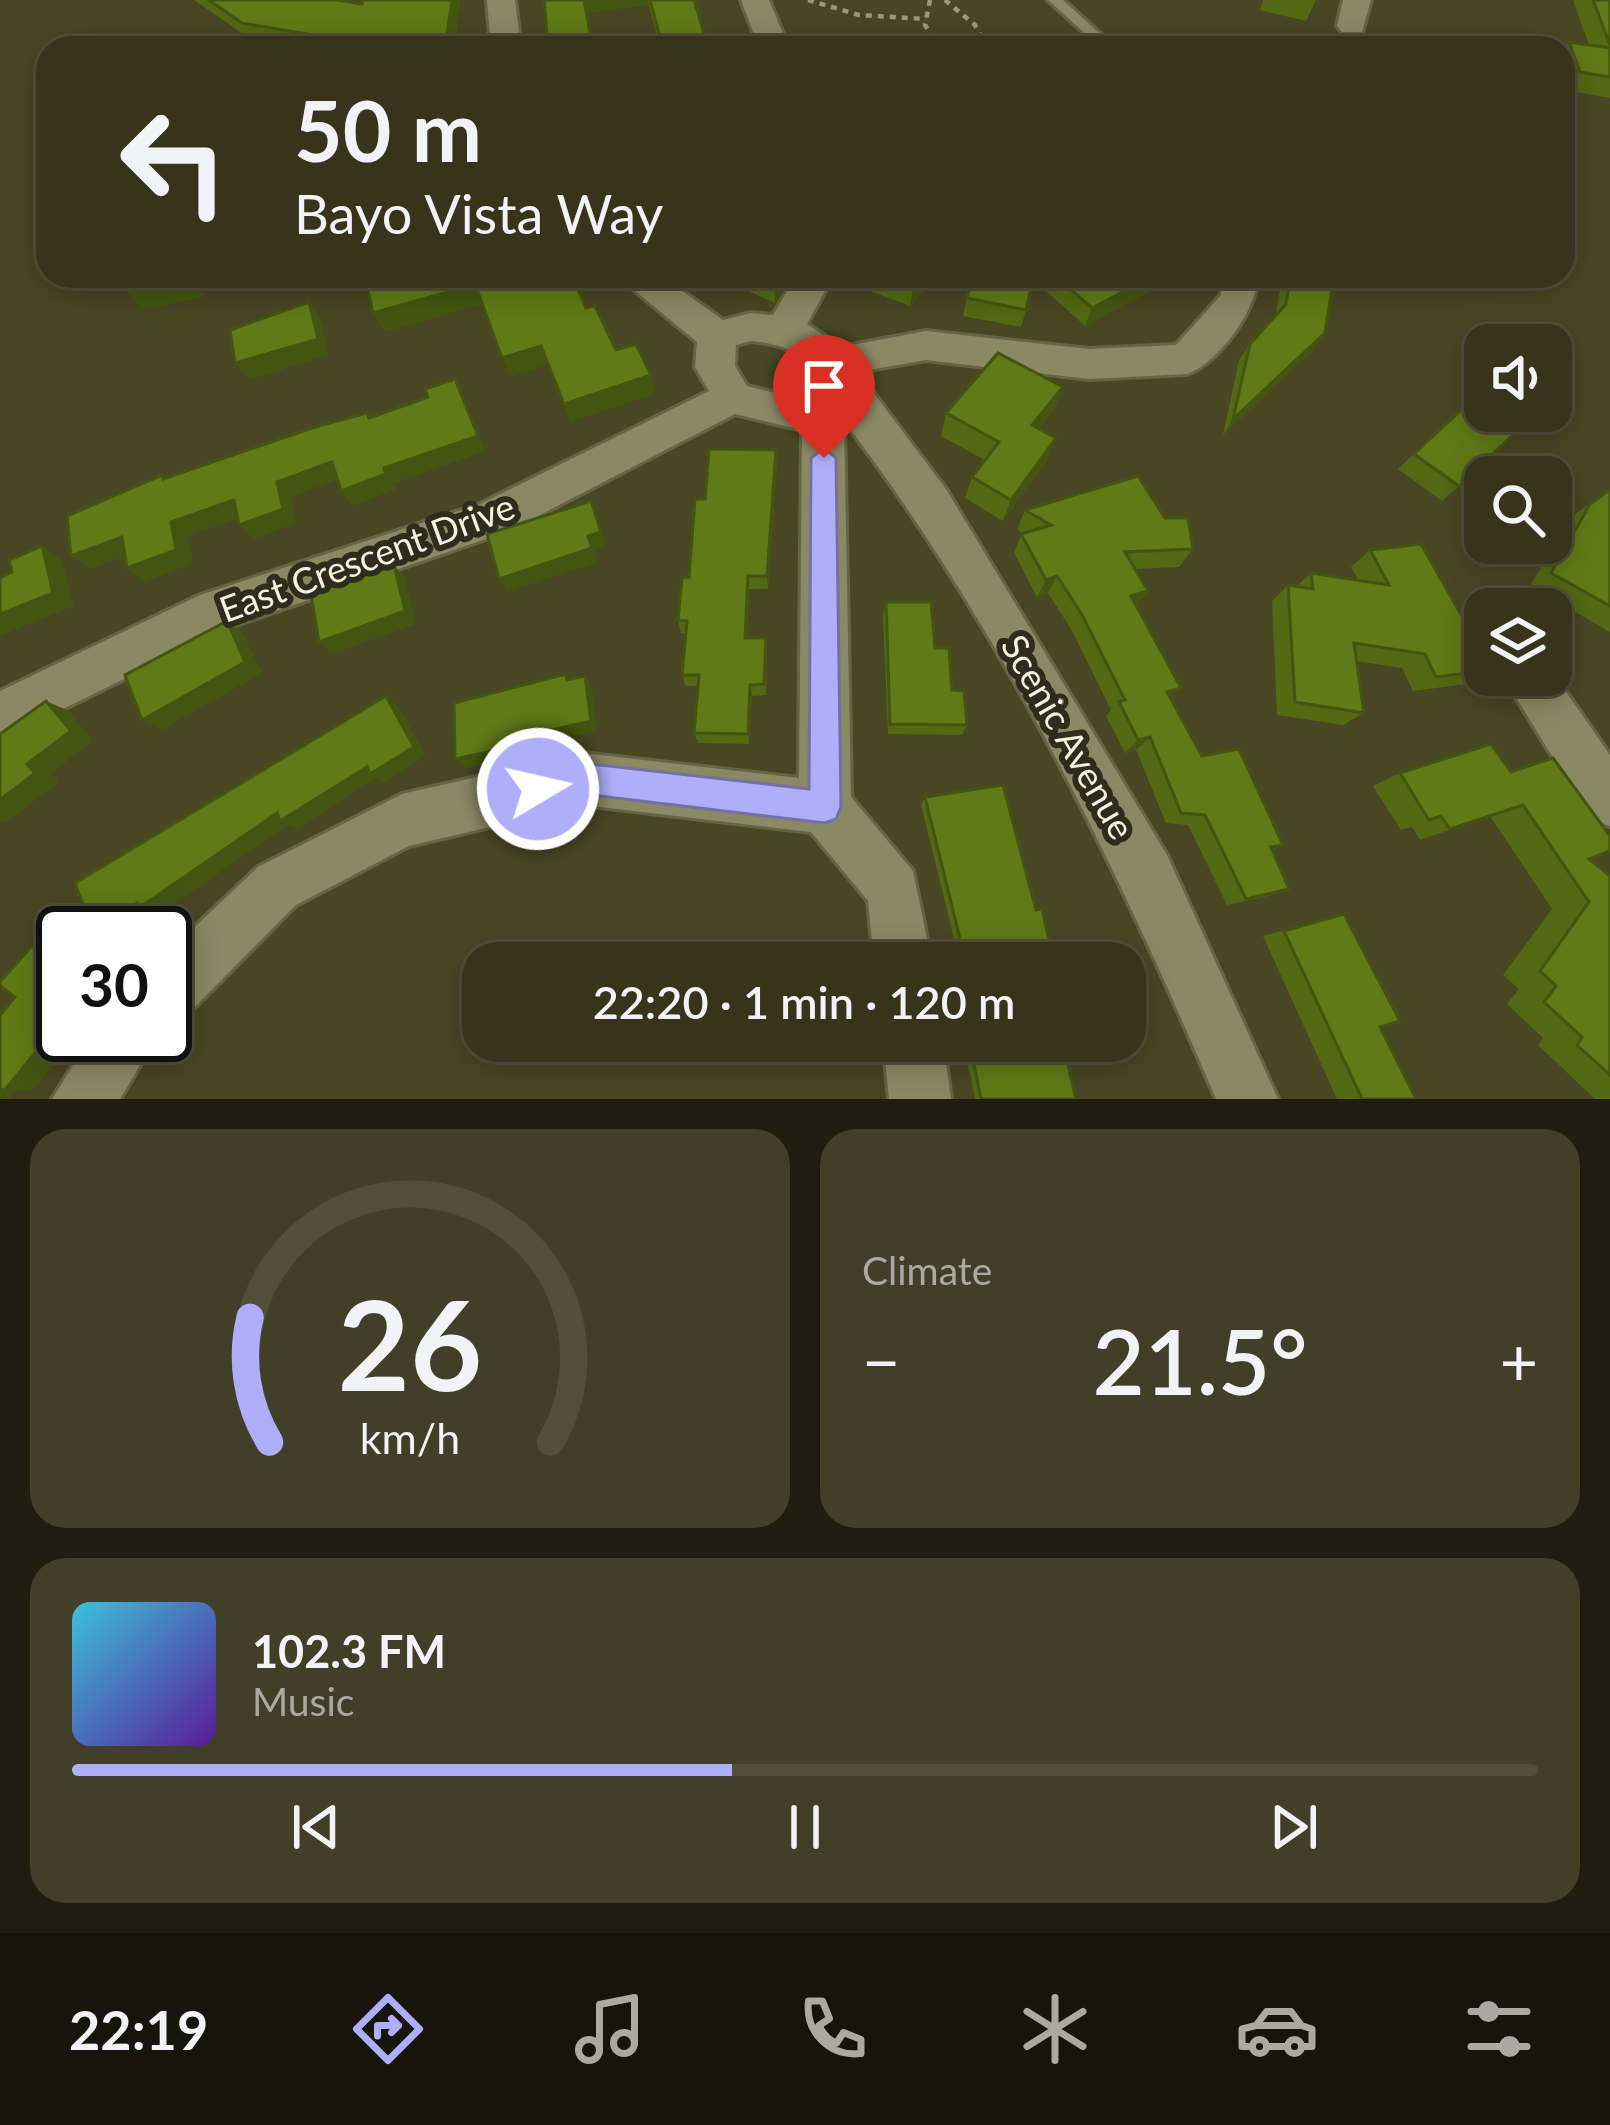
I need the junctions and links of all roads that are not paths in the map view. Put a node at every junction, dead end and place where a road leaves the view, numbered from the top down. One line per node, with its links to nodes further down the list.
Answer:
1 (501, 0): 4 (street)
2 (755, 0): 5 (street)
3 (1055, 0): 6 (lane)
4 (505, 36)
5 (769, 36)
6 (1096, 36)
7 (651, 288): 11 (street)
8 (808, 288): 10 (street)
9 (1240, 288): 12 (street)
10 (785, 328): 11 (street); 12 (street, Scenic Avenue)
11 (717, 336): 13 (street)
12 (837, 392): 13 (street); 17 (street); 24 (street, Scenic Avenue)
13 (733, 398): 15 (street, East Crescent Drive)
14 (1542, 696): 16 (street)
15 (0, 716)
16 (1602, 772)
17 (825, 807): 18 (street); 19 (street)
18 (900, 942)
19 (192, 969)
20 (109, 1062): 22 (street)
21 (916, 1062): 23 (street)
22 (83, 1099)
23 (920, 1099)
24 (1246, 1099)

